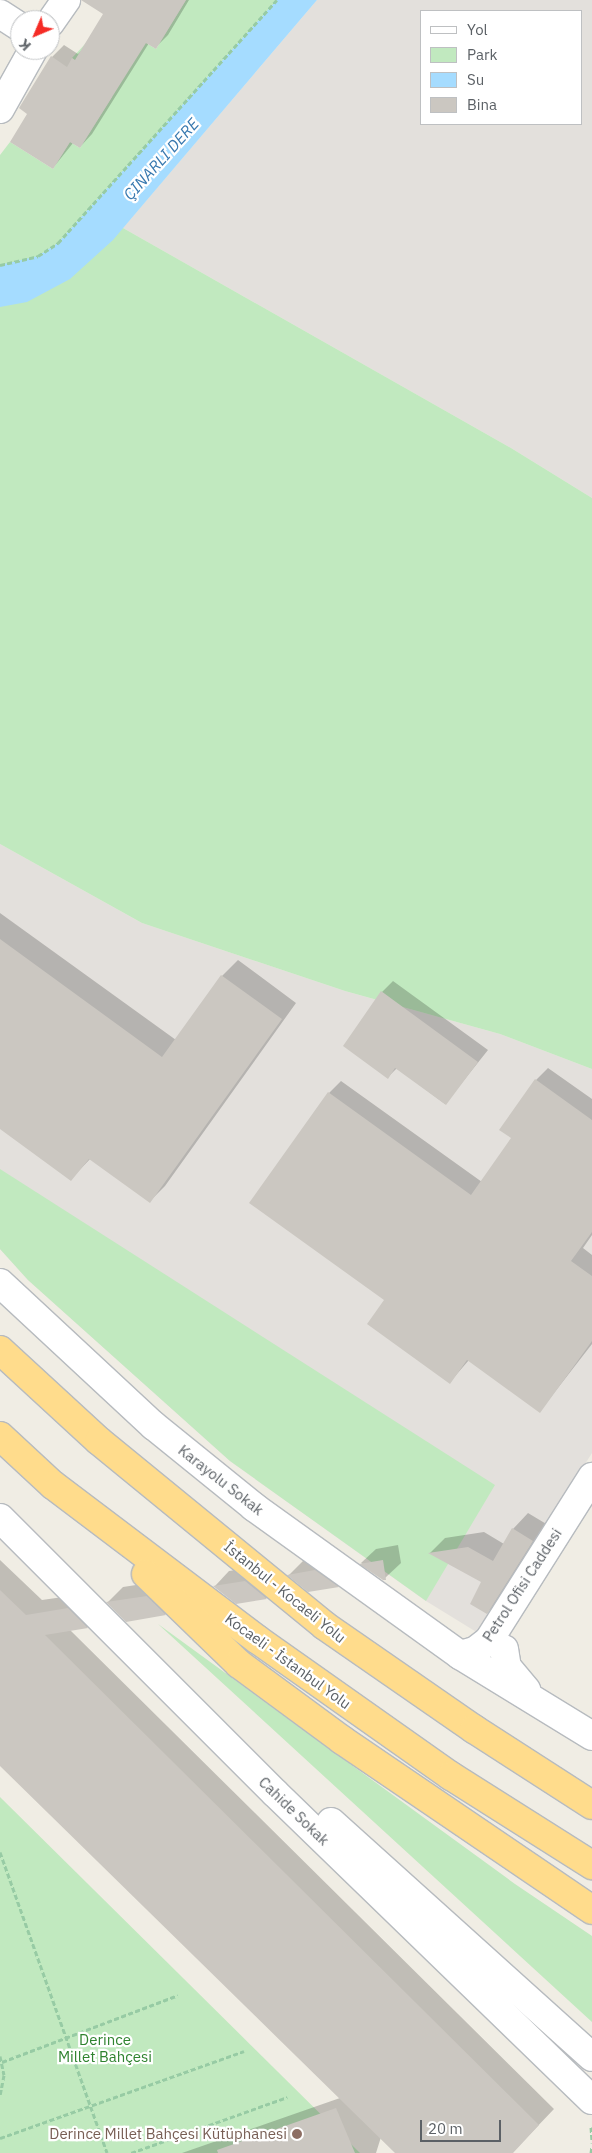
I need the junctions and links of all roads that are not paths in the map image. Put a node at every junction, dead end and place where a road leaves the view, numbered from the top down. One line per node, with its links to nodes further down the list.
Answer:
1 (27, 60): 2 (main road)
2 (0, 109)
3 (0, 1283): 12 (main road, Karayolu Sokak)
4 (0, 1350): 15 (highway, İstanbul - Kocaeli Yolu)
5 (0, 1436): 7 (highway, Kocaeli - İstanbul Yolu)
6 (592, 1477): 12 (main road, Petrol Ofisi Caddesi)
7 (53, 1485): 16 (highway, Kocaeli - İstanbul Yolu); 17 (highway)
8 (0, 1498): 18 (main road, Cahide Sokak)
9 (592, 1512): 11 (main road, Petrol Ofisi Caddesi)
10 (0, 1518): 19 (main road, Cahide Sokak)
11 (504, 1649): 12 (main road, Petrol Ofisi Caddesi); 13 (main road)
12 (460, 1655): 13 (main road, Karayolu Sokak)
13 (537, 1703): 14 (main road, Karayolu Sokak)
14 (592, 1736)
15 (591, 1805)
16 (592, 1865)
17 (592, 1910)
18 (592, 2057)
19 (592, 2100)

